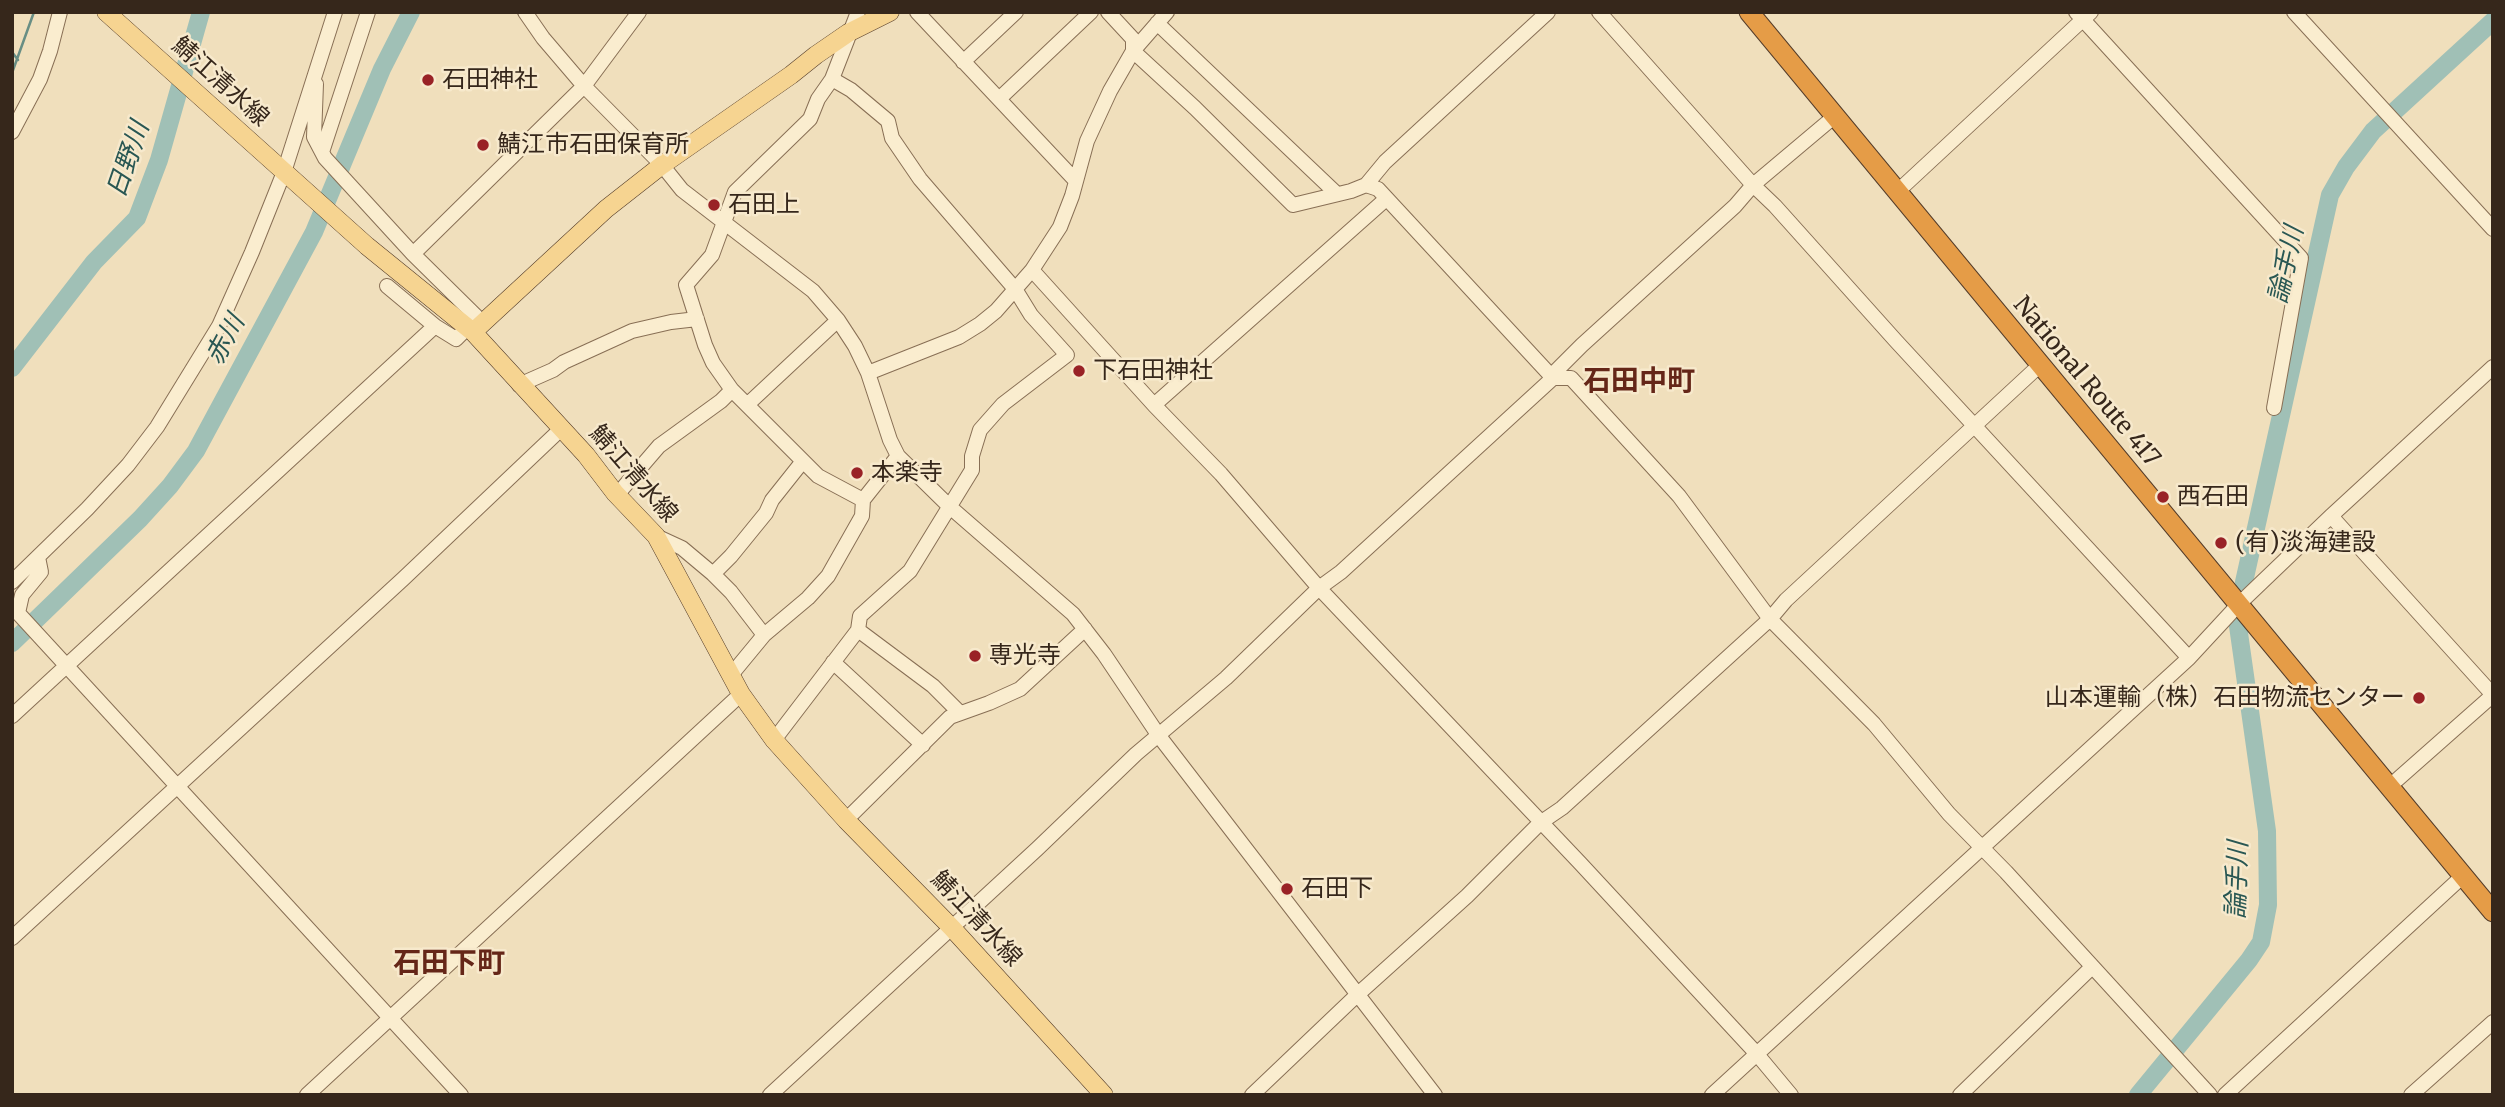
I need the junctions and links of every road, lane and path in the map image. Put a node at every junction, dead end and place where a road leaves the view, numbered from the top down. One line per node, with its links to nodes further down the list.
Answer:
1 (60, 12): 28 (street)
2 (106, 12): 31 (main road, 鯖江清水線)
3 (335, 12): 23 (street)
4 (368, 12): 29 (street)
5 (525, 12): 25 (street)
6 (639, 12): 25 (street)
7 (858, 12): 20 (street)
8 (890, 12): 20 (main road)
9 (917, 12): 22 (street)
10 (1016, 12): 22 (street)
11 (1091, 12): 26 (street)
12 (1108, 12): 21 (street)
13 (1167, 12): 19 (street)
14 (1548, 12): 33 (street)
15 (1599, 12): 34 (street)
16 (1749, 12): 27 (highway, National Route 417)
17 (2294, 12): 39 (street)
18 (2083, 15): 35 (street); 56 (street)
19 (1157, 23): 21 (street); 36 (street)
20 (849, 33): 24 (street); 30 (main road)
21 (1133, 51): 32 (street); 36 (street)
22 (963, 62): 26 (street)
23 (317, 65): 29 (street); 31 (street)
24 (832, 79): 38 (street); 43 (street)
25 (584, 86): 30 (street); 40 (street)
26 (999, 99): 32 (street)
27 (1835, 116): 34 (street); 35 (highway, National Route 417)
28 (12, 132)
29 (322, 152): 40 (street)
30 (662, 165): 38 (street); 47 (main road)
31 (278, 167): 47 (main road, 鯖江清水線); 66 (street)
32 (1075, 180): 41 (street)
33 (1366, 184): 36 (street); 37 (street)
34 (1753, 185): 51 (street); 57 (street)
35 (1897, 192): 48 (highway, National Route 417)
36 (1337, 194)
37 (1386, 199): 51 (street); 55 (street)
38 (723, 220): 44 (street); 45 (street)
39 (2493, 229)
40 (413, 254): 47 (street)
41 (1032, 270): 43 (street); 55 (street)
42 (387, 286): 46 (street)
43 (1015, 289): 50 (street); 63 (street)
44 (697, 319): 52 (street); 53 (street)
45 (838, 320): 50 (street); 54 (street)
46 (435, 326): 47 (street); 77 (street)
47 (474, 328): 52 (main road, 鯖江清水線)
48 (2040, 365): 57 (street); 70 (highway, National Route 417)
49 (2493, 367): 64 (street)
50 (868, 373): 59 (street)
51 (1552, 377): 69 (street); 71 (street)
52 (520, 385): 58 (main road, 鯖江清水線)
53 (732, 390): 54 (street); 61 (street)
54 (748, 404): 60 (street)
55 (1154, 405): 69 (street)
56 (2274, 408)
57 (1976, 426): 71 (street); 75 (street)
58 (561, 429): 61 (main road, 鯖江清水線); 87 (street)
59 (898, 456): 62 (street); 63 (street)
60 (803, 461): 62 (street); 67 (street)
61 (615, 493): 65 (main road, 鯖江清水線)
62 (863, 500): 74 (street)
63 (950, 507): 72 (street); 73 (street)
64 (2331, 516): 70 (street); 80 (street)
65 (656, 536): 67 (street); 78 (main road, 鯖江清水線)
66 (38, 557): 68 (street); 77 (street)
67 (713, 574): 74 (street)
68 (12, 582)
69 (1319, 588): 83 (street); 89 (street)
70 (2239, 604): 75 (street); 86 (highway, National Route 417)
71 (1770, 619): 89 (street); 90 (street)
72 (1085, 629): 81 (street); 83 (street)
73 (858, 630): 76 (street); 81 (street)
74 (764, 635): 78 (street)
75 (2189, 657): 90 (street)
76 (833, 662): 84 (street); 85 (street)
77 (66, 667): 82 (street); 87 (street)
78 (732, 675): 79 (main road, 鯖江清水線)
79 (741, 694): 84 (main road, 鯖江清水線); 97 (street)
80 (2493, 695): 86 (street)
81 (960, 713): 85 (street)
82 (12, 716)
83 (1159, 736): 93 (street); 96 (street)
84 (774, 740): 88 (main road, 鯖江清水線)
85 (923, 746): 88 (street)
86 (2390, 786): 91 (highway, National Route 417)
87 (176, 787): 94 (street); 97 (street)
88 (846, 820): 93 (main road, 鯖江清水線)
89 (1540, 823): 96 (street); 99 (street)
90 (1983, 848): 95 (street); 99 (street)
91 (2464, 875): 92 (highway, National Route 417); 110 (street)
92 (2493, 912)
93 (952, 928): 102 (street); 103 (main road, 鯖江清水線)
94 (12, 937)
95 (2092, 967): 108 (street); 109 (street)
96 (1357, 995): 104 (street); 105 (street)
97 (389, 1018): 100 (street); 101 (street)
98 (2493, 1022): 111 (street)
99 (1756, 1054): 106 (street); 107 (street)
100 (307, 1095)
101 (461, 1095)
102 (770, 1095)
103 (1104, 1095)
104 (1252, 1095)
105 (1435, 1095)
106 (1712, 1095)
107 (1791, 1095)
108 (1960, 1095)
109 (2210, 1095)
110 (2225, 1095)
111 (2411, 1095)

